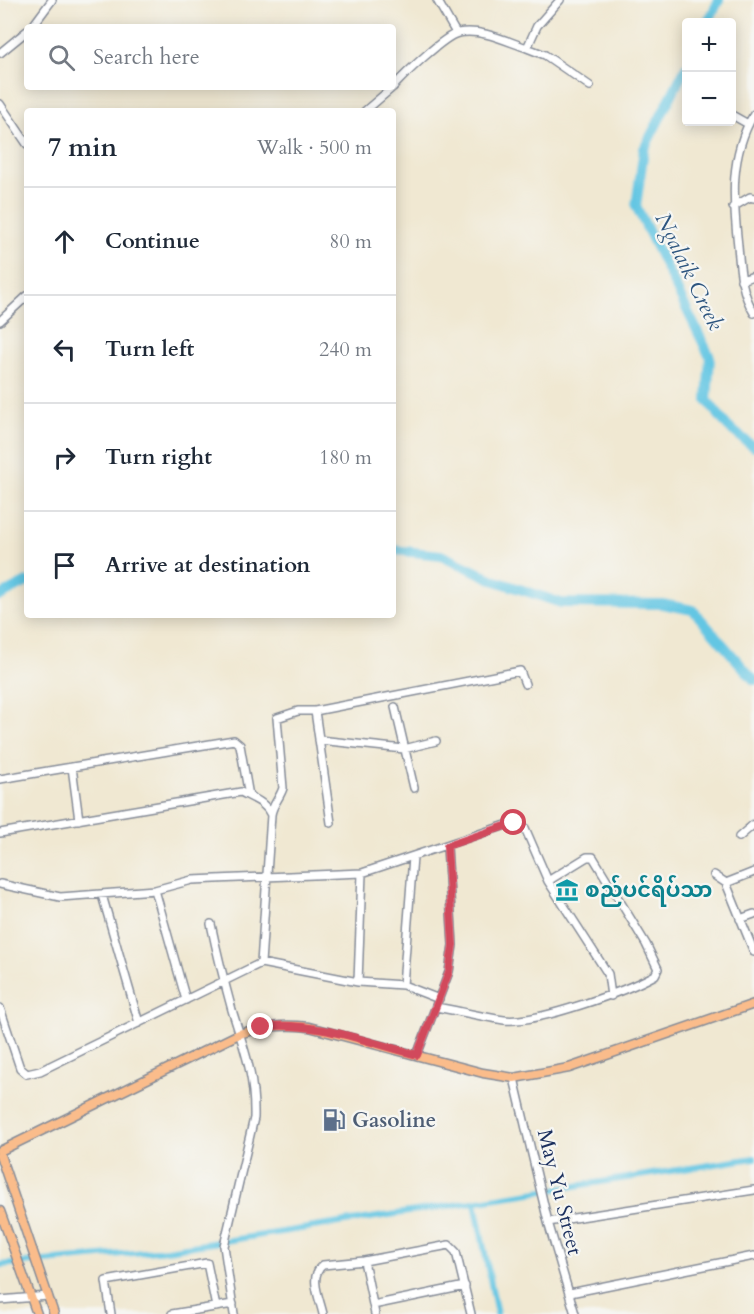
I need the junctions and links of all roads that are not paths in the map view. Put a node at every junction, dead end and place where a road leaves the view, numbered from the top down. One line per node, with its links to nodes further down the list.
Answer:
1 (52, 0): 4 (street)
2 (437, 0): 6 (street)
3 (560, 0): 7 (street)
4 (34, 24)
5 (24, 33): 8 (street)
6 (456, 33): 7 (street); 9 (street)
7 (527, 48): 10 (street)
8 (0, 53)
9 (396, 84)
10 (590, 86)
11 (390, 90): 13 (street)
12 (0, 104): 17 (street)
13 (368, 108)
14 (754, 114): 16 (street)
15 (736, 117): 16 (street)
16 (748, 124): 19 (street)
17 (24, 140)
18 (754, 198): 19 (street)
19 (733, 207): 21 (street)
20 (754, 276): 21 (street)
21 (741, 280): 23 (street)
22 (24, 299): 24 (street)
23 (754, 313)
24 (0, 321)
25 (525, 684): 27 (street)
26 (395, 707): 30 (street)
27 (315, 711): 28 (street); 35 (street)
28 (319, 740): 30 (street); 37 (street)
29 (436, 741): 30 (street)
30 (405, 749): 33 (street)
31 (72, 767): 32 (street); 34 (street); 36 (street)
32 (0, 778)
33 (414, 788)
34 (249, 796): 35 (street); 36 (street)
35 (271, 816): 45 (street)
36 (79, 820): 39 (street)
37 (331, 823)
38 (754, 824): 40 (street)
39 (0, 833)
40 (739, 837)
41 (447, 846): 42 (street); 47 (street); 61 (street)
42 (413, 857): 44 (street); 59 (street)
43 (754, 872): 48 (street)
44 (362, 873): 45 (street); 58 (street)
45 (269, 875): 50 (street); 56 (street)
46 (714, 875): 48 (street)
47 (548, 881): 60 (street); 60 (street)
48 (726, 883): 53 (street)
49 (0, 884): 51 (street)
50 (155, 890): 51 (street); 62 (street)
51 (102, 895): 66 (street)
52 (754, 914): 53 (street)
53 (740, 920): 55 (street)
54 (211, 924): 57 (street)
55 (754, 952)
56 (261, 963): 57 (street); 58 (street)
57 (224, 982): 62 (street); 67 (street)
58 (358, 982): 59 (street)
59 (403, 985): 61 (street)
60 (611, 996): 64 (street)
61 (439, 999): 64 (street)
62 (186, 1000): 66 (street)
63 (754, 1004): 69 (main road)
64 (436, 1007): 68 (street)
65 (0, 1008): 66 (street)
66 (139, 1023)
67 (239, 1034): 68 (main road); 70 (main road); 81 (street)
68 (417, 1055): 69 (main road)
69 (514, 1078): 73 (street, May Yu Street)
70 (0, 1153): 78 (main road)
71 (754, 1190): 73 (street)
72 (0, 1211): 79 (main road)
73 (548, 1222): 77 (street, May Yu Street)
74 (754, 1256): 77 (street)
75 (364, 1261): 76 (street); 82 (street); 89 (street)
76 (465, 1286): 82 (street); 91 (street)
77 (570, 1293): 92 (street, May Yu Street)
78 (48, 1296): 79 (street); 85 (main road)
79 (31, 1298): 80 (street); 84 (main road)
80 (0, 1300)
81 (232, 1304): 83 (street); 88 (street)
82 (374, 1305): 90 (street)
83 (216, 1307): 86 (street); 87 (street)
84 (37, 1314)
85 (54, 1314)
86 (111, 1314)
87 (176, 1314)
88 (234, 1314)
89 (323, 1314)
90 (375, 1314)
91 (471, 1314)
92 (575, 1314)

